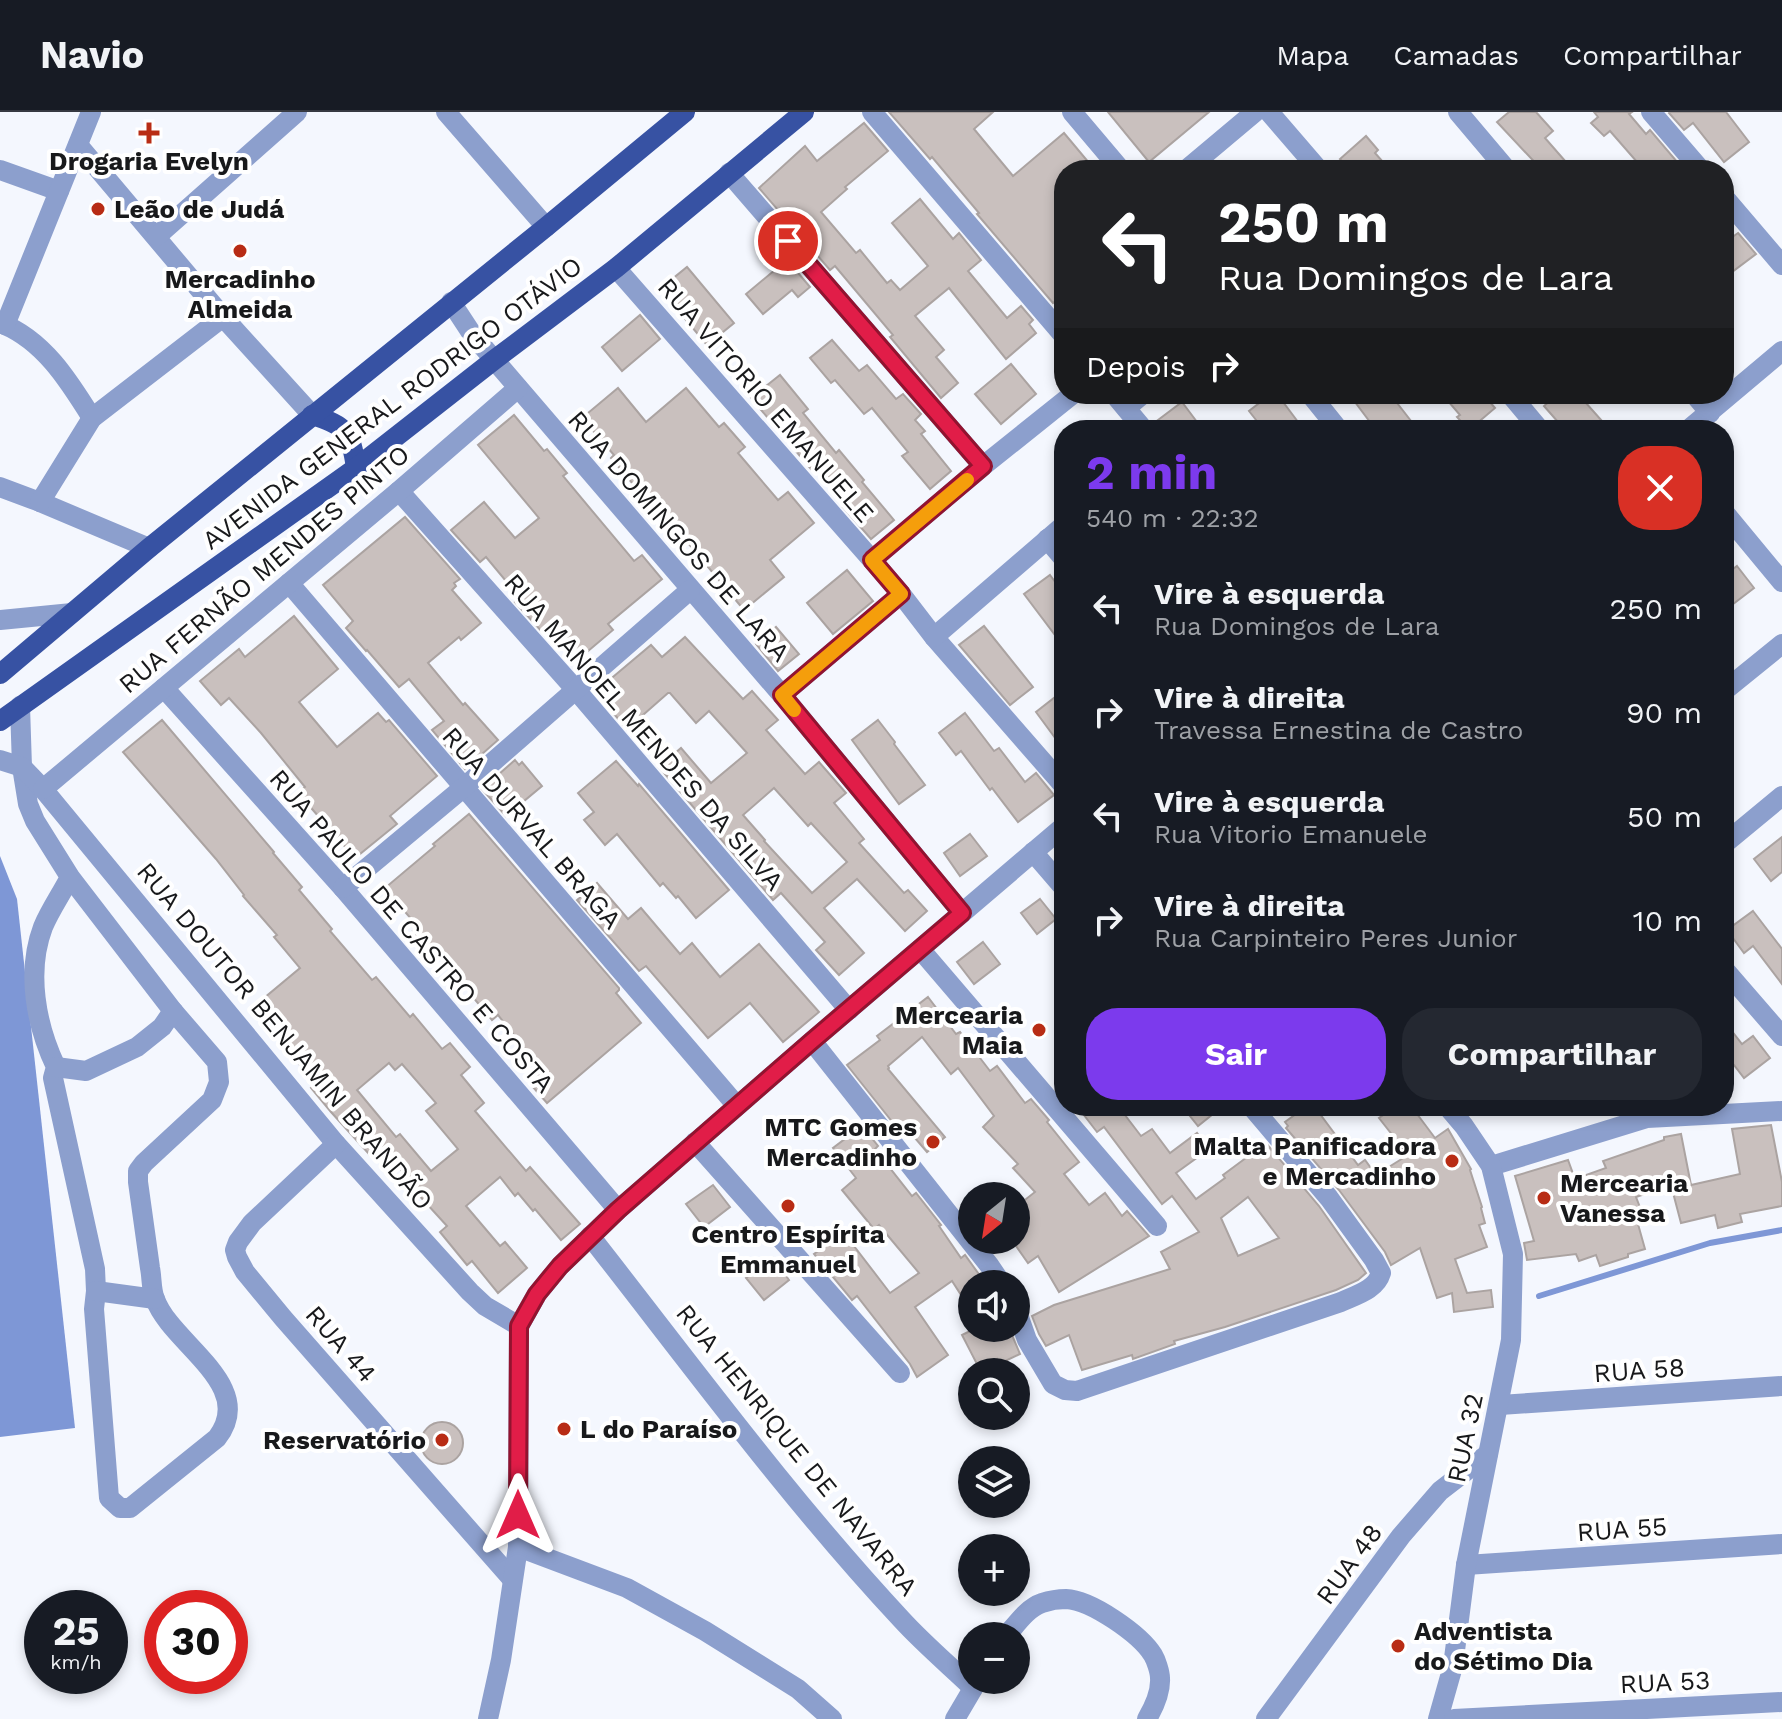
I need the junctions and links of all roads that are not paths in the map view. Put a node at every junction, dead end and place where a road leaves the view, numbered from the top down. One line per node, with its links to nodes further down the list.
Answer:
1 (91, 112): 12 (street)
2 (297, 112): 23 (street)
3 (446, 112): 22 (street)
4 (685, 112): 22 (main road, AVENIDA GENERAL RODRIGO OTÁVIO)
5 (804, 112): 19 (main road, AVENIDA GENERAL RODRIGO OTÁVIO)
6 (872, 112): 29 (street)
7 (1072, 112): 13 (street)
8 (1255, 112): 14 (street)
9 (1269, 112): 15 (street)
10 (1458, 112): 16 (street)
11 (1651, 112): 17 (street)
12 (78, 145): 20 (street); 23 (street)
13 (1113, 160)
14 (1198, 160)
15 (1310, 160)
16 (1499, 160)
17 (1692, 160)
18 (0, 170): 20 (street)
19 (729, 173): 25 (main road, AVENIDA GENERAL RODRIGO OTÁVIO); 47 (street)
20 (59, 191): 28 (street)
21 (1734, 209): 24 (street)
22 (546, 227): 26 (main road, AVENIDA GENERAL RODRIGO OTÁVIO)
23 (157, 236): 27 (street)
24 (1782, 265)
25 (616, 268): 31 (main road, AVENIDA GENERAL RODRIGO OTÁVIO); 57 (street, RUA VITORIO EMANUELE)
26 (451, 302): 31 (street, RUA DOMINGOS DE LARA); 41 (main road, AVENIDA GENERAL RODRIGO OTÁVIO)
27 (223, 317): 41 (street); 42 (street)
28 (3, 324): 42 (street)
29 (1054, 324)
30 (1782, 352): 33 (street)
31 (494, 360): 32 (street, RUA DOMINGOS DE LARA); 48 (main road, AVENIDA GENERAL RODRIGO OTÁVIO)
32 (518, 388): 50 (street, RUA FERNÃO MENDES PINTO); 60 (street, RUA DOMINGOS DE LARA)
33 (1734, 393)
34 (1060, 404): 47 (street)
35 (1122, 404): 43 (street)
36 (1318, 404): 44 (street)
37 (1518, 404): 45 (street)
38 (1702, 404): 40 (street)
39 (1721, 404): 40 (street)
40 (1710, 413): 46 (street)
41 (312, 415): 48 (main road); 56 (main road, AVENIDA GENERAL RODRIGO OTÁVIO)
42 (92, 418): 51 (street)
43 (1136, 420)
44 (1331, 420)
45 (1532, 420)
46 (1701, 420)
47 (983, 466): 57 (street)
48 (356, 468): 71 (main road, AVENIDA GENERAL RODRIGO OTÁVIO)
49 (0, 487): 51 (street)
50 (399, 491): 59 (street, RUA FERNÃO MENDES PINTO); 69 (street, RUA MANOEL MENDES DA SILVA)
51 (40, 502): 56 (street)
52 (1734, 524): 58 (street)
53 (1054, 533): 54 (street)
54 (1047, 539): 55 (street); 64 (street)
55 (1054, 547)
56 (149, 548): 62 (main road, AVENIDA GENERAL RODRIGO OTÁVIO)
57 (872, 560): 61 (street, RUA VITORIO EMANUELE)
58 (1782, 582)
59 (289, 583): 68 (street, RUA FERNÃO MENDES PINTO); 76 (street, RUA DURVAL BRAGA)
60 (690, 590): 69 (street); 70 (street, RUA DOMINGOS DE LARA)
61 (901, 594): 64 (street, RUA VITORIO EMANUELE); 70 (street)
62 (72, 613): 63 (street); 66 (main road, AVENIDA GENERAL RODRIGO OTÁVIO)
63 (0, 620)
64 (934, 637): 75 (street, RUA VITORIO EMANUELE)
65 (1782, 644): 67 (street)
66 (0, 674)
67 (1734, 683)
68 (164, 688): 77 (street, RUA FERNÃO MENDES PINTO); 84 (street, RUA PAULO DE CASTRO E COSTA)
69 (576, 690): 76 (street); 88 (street, RUA MANOEL MENDES DA SILVA)
70 (782, 695): 85 (street, RUA DOMINGOS DE LARA)
71 (20, 706): 72 (main road, AVENIDA GENERAL RODRIGO OTÁVIO); 74 (street)
72 (0, 721)
73 (0, 760): 74 (street, RUA DOUTOR BENJAMIN BRANDÃO)
74 (22, 767): 77 (street, RUA DOUTOR BENJAMIN BRANDÃO); 83 (street)
75 (1054, 775)
76 (463, 788): 84 (street); 93 (street, RUA DURVAL BRAGA)
77 (43, 789): 102 (street, RUA DOUTOR BENJAMIN BRANDÃO)
78 (1782, 796): 80 (street)
79 (1054, 834): 81 (street)
80 (1734, 836)
81 (1033, 852): 82 (street); 85 (street)
82 (1054, 876)
83 (70, 877): 89 (street); 92 (street)
84 (343, 888): 104 (street, RUA PAULO DE CASTRO E COSTA)
85 (962, 913): 86 (street)
86 (920, 949): 88 (street); 94 (street)
87 (1734, 981): 90 (street)
88 (849, 1010): 91 (street)
89 (173, 1011): 92 (street); 109 (street)
90 (1782, 1036)
91 (812, 1041): 93 (street); 107 (street)
92 (56, 1067): 108 (street)
93 (737, 1106): 101 (street)
94 (1054, 1106)
95 (1734, 1111): 96 (street)
96 (1782, 1111)
97 (1063, 1116): 105 (street)
98 (1259, 1116): 111 (street)
99 (1456, 1116): 103 (street, RUA 32)
100 (1631, 1116): 103 (street)
101 (695, 1142): 104 (street); 112 (street)
102 (336, 1144): 110 (street, RUA DOUTOR BENJAMIN BRANDÃO); 119 (street, RUA 44)
103 (1491, 1166): 114 (street, RUA 32)
104 (618, 1210): 106 (street)
105 (1157, 1226)
106 (590, 1236): 110 (street); 121 (street, RUA HENRIQUE DE NAVARRA)
107 (992, 1270)
108 (96, 1291): 109 (street); 109 (street)
109 (155, 1299)
110 (519, 1326): 117 (street)
111 (1028, 1342)
112 (900, 1373)
113 (1782, 1386): 114 (street, RUA 58)
114 (1500, 1405): 115 (street, RUA 32)
115 (1488, 1454): 118 (street, RUA 32); 128 (street, RUA 48)
116 (1782, 1544): 118 (street, RUA 55)
117 (518, 1547): 119 (street); 125 (street)
118 (1466, 1565): 129 (street, RUA 32)
119 (512, 1579): 124 (street)
120 (1018, 1622): 127 (street)
121 (958, 1669)
122 (970, 1694): 126 (street)
123 (1782, 1702): 130 (street, RUA 53)
124 (488, 1719)
125 (832, 1719)
126 (955, 1719)
127 (1147, 1719)
128 (1266, 1719)
129 (1438, 1719)
130 (1454, 1719)

